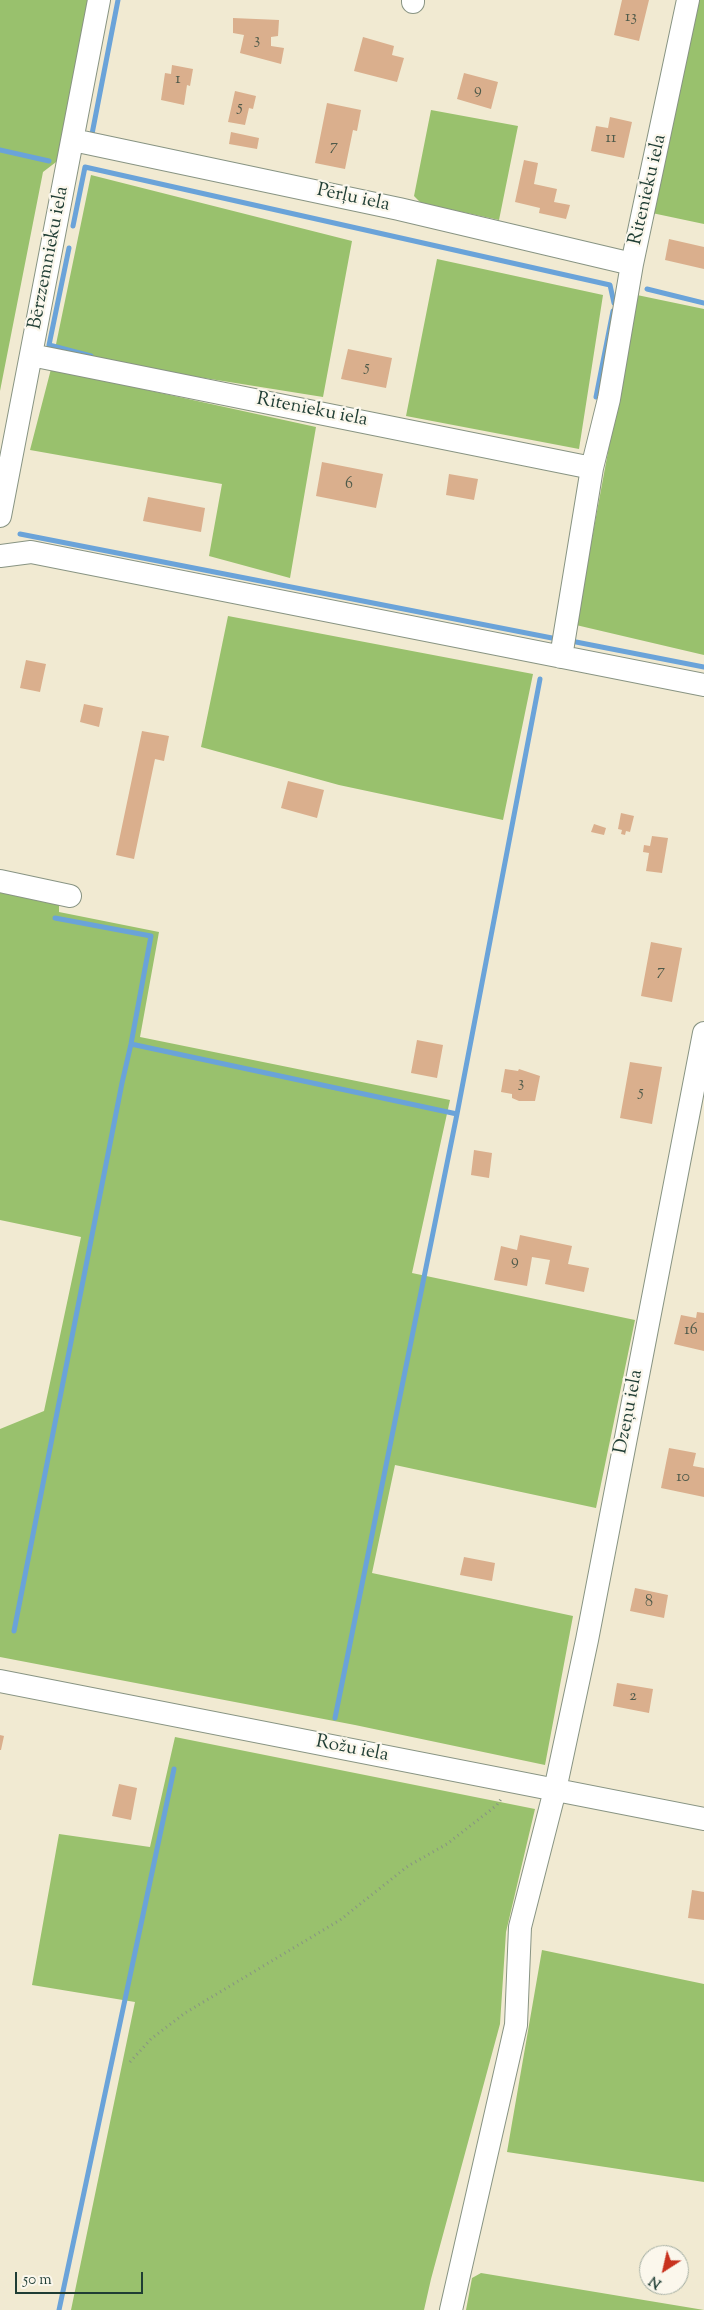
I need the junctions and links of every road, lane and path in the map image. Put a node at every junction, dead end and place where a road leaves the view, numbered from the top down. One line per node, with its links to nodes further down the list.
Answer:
1 (99, 0): 3 (street, Bērzzemnieku iela)
2 (688, 0): 4 (street, Ritenieku iela)
3 (73, 140): 4 (street, Pērļu iela); 5 (street, Bērzzemnieku iela)
4 (632, 264): 6 (street, Ritenieku iela)
5 (31, 355): 6 (street, Ritenieku iela); 7 (street, Bērzzemnieku iela)
6 (592, 468): 9 (street, Ritenieku iela)
7 (0, 516)
8 (0, 556): 9 (street)
9 (561, 657): 10 (street)
10 (704, 685)
11 (0, 881): 12 (street)
12 (70, 896)
13 (704, 1033): 16 (street, Dzeņu iela)
14 (0, 1681): 15 (street, Rožu iela)
15 (514, 1782): 16 (street, Rožu iela); 18 (path)
16 (555, 1790): 17 (street, Rožu iela); 19 (street, Dzeņu iela)
17 (704, 1819)
18 (130, 2062)
19 (452, 2310)

